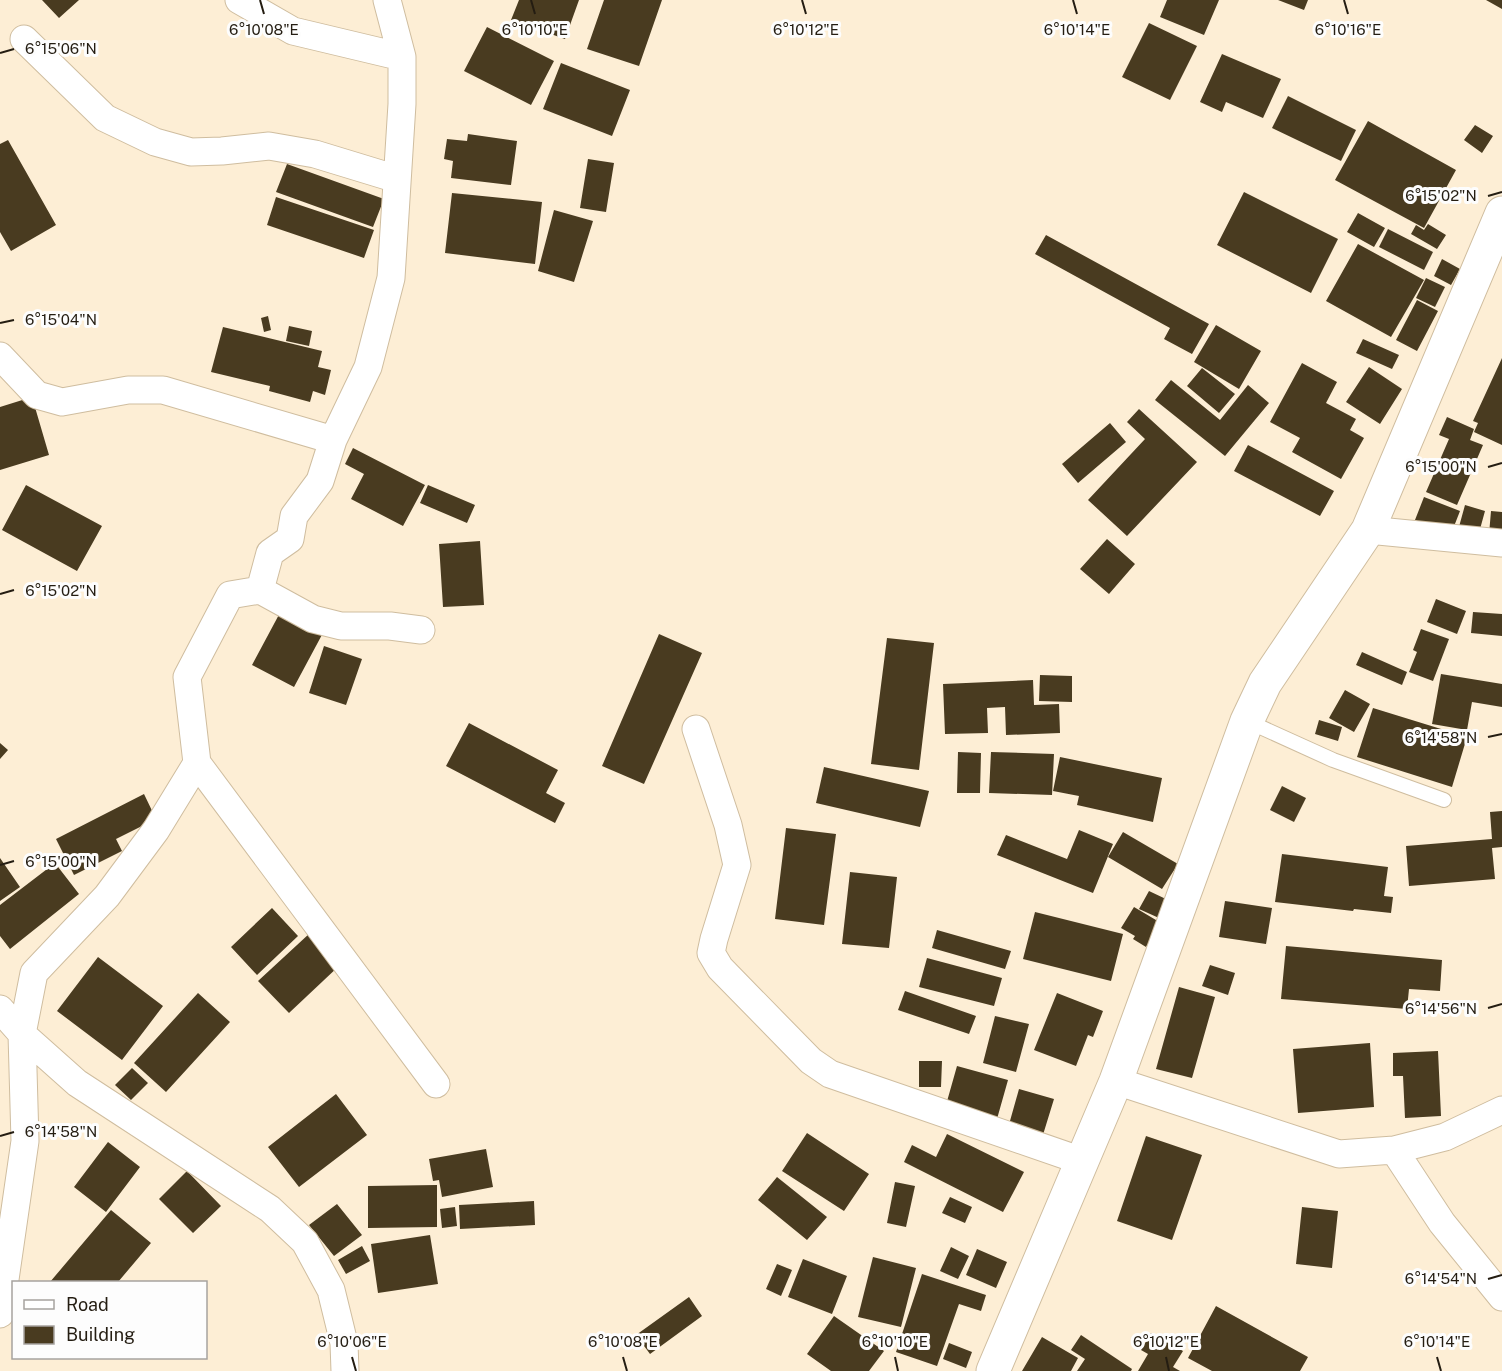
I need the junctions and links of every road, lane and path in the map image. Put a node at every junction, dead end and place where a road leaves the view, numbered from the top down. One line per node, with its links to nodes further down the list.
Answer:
1 (239, 0): 4 (street)
2 (387, 0): 4 (street)
3 (24, 39): 5 (street)
4 (402, 57): 5 (street)
5 (397, 179): 8 (street)
6 (1499, 225): 9 (street)
7 (0, 356): 8 (street)
8 (333, 440): 11 (street)
9 (1368, 530): 10 (street); 13 (street)
10 (1502, 543)
11 (260, 590): 12 (street); 15 (street)
12 (421, 630)
13 (1247, 721): 16 (lane); 19 (street)
14 (696, 729): 23 (street)
15 (197, 763): 18 (street); 20 (street)
16 (1444, 800)
17 (0, 1009): 18 (street)
18 (22, 1034): 25 (street); 27 (street)
19 (1116, 1081): 22 (street); 23 (street)
20 (436, 1084)
21 (1502, 1110): 22 (street)
22 (1394, 1150): 24 (street)
23 (1082, 1161): 26 (street)
24 (1502, 1297)
25 (1, 1301)
26 (996, 1370)
27 (345, 1371)

